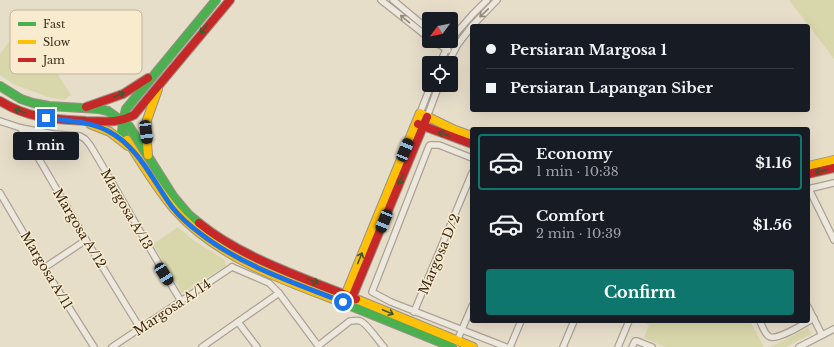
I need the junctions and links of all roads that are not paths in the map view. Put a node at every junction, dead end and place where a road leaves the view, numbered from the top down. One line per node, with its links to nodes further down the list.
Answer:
1 (216, 0): 18 (street)
2 (230, 0): 19 (street, one-way to 19)
3 (381, 0): 10 (street, one-way to 3)
4 (393, 0): 8 (street)
5 (487, 0): 11 (street)
6 (497, 0): 7 (street, one-way to 7)
7 (474, 24)
8 (422, 28)
9 (470, 29): 12 (street)
10 (422, 30)
11 (458, 31)
12 (458, 45)
13 (456, 48): 15 (street)
14 (445, 49): 15 (street); 16 (street)
15 (452, 53): 17 (street)
16 (442, 56)
17 (451, 56)
18 (158, 71): 24 (street, one-way to 18); 27 (street)
19 (159, 84): 27 (street); 35 (street)
20 (0, 86): 24 (street)
21 (429, 92): 25 (street)
22 (435, 92): 25 (street)
23 (0, 101): 26 (street, one-way to 23)
24 (82, 108): 27 (street)
25 (423, 115): 29 (street); 31 (street)
26 (70, 120): 27 (street); 33 (street)
27 (123, 120): 33 (street); 35 (street)
28 (0, 121): 30 (street)
29 (420, 124): 32 (street, one-way to 29); 50 (street)
30 (21, 128): 45 (street, Margosa A/12); 54 (street, Margosa A/13)
31 (470, 135)
32 (470, 143)
33 (137, 155): 47 (street)
34 (470, 157): 57 (street)
35 (148, 158): 47 (street)
36 (834, 160): 37 (street)
37 (810, 166)
38 (834, 168): 39 (street, one-way to 39)
39 (810, 174)
40 (470, 179): 57 (street, Margosa D/2)
41 (834, 183): 42 (street)
42 (810, 189)
43 (0, 193): 49 (street, Margosa A/11)
44 (810, 193): 46 (street)
45 (86, 240): 49 (street); 66 (street, Margosa A/12)
46 (834, 240)
47 (237, 253): 48 (street); 51 (street, one-way to 51); 53 (street)
48 (232, 267): 52 (street); 54 (street, Margosa A/14)
49 (44, 268): 73 (street, Margosa A/11)
50 (352, 287): 51 (street); 53 (street)
51 (337, 291): 53 (street)
52 (278, 293): 60 (street); 72 (street)
53 (349, 300): 70 (street, one-way to 70); 71 (street)
54 (181, 301): 66 (street, Margosa A/14)
55 (470, 311): 68 (street)
56 (810, 311): 58 (street)
57 (414, 312): 68 (street)
58 (814, 318): 59 (street); 69 (street)
59 (810, 320)
60 (238, 322): 75 (street); 76 (street)
61 (520, 323): 80 (street)
62 (573, 323): 81 (street)
63 (628, 323): 82 (street)
64 (761, 323): 65 (street)
65 (805, 323)
66 (140, 328): 74 (street, Margosa A/14)
67 (834, 329): 69 (street)
68 (462, 331): 70 (street); 79 (street)
69 (822, 335): 85 (street)
70 (455, 344): 71 (street); 78 (street)
71 (442, 345)
72 (319, 346): 77 (street)
73 (94, 347)
74 (112, 347)
75 (202, 347)
76 (257, 347)
77 (384, 347)
78 (473, 347)
79 (506, 347)
80 (510, 347)
81 (563, 347)
82 (618, 347)
83 (632, 347): 84 (street)
84 (652, 347)
85 (799, 347)

